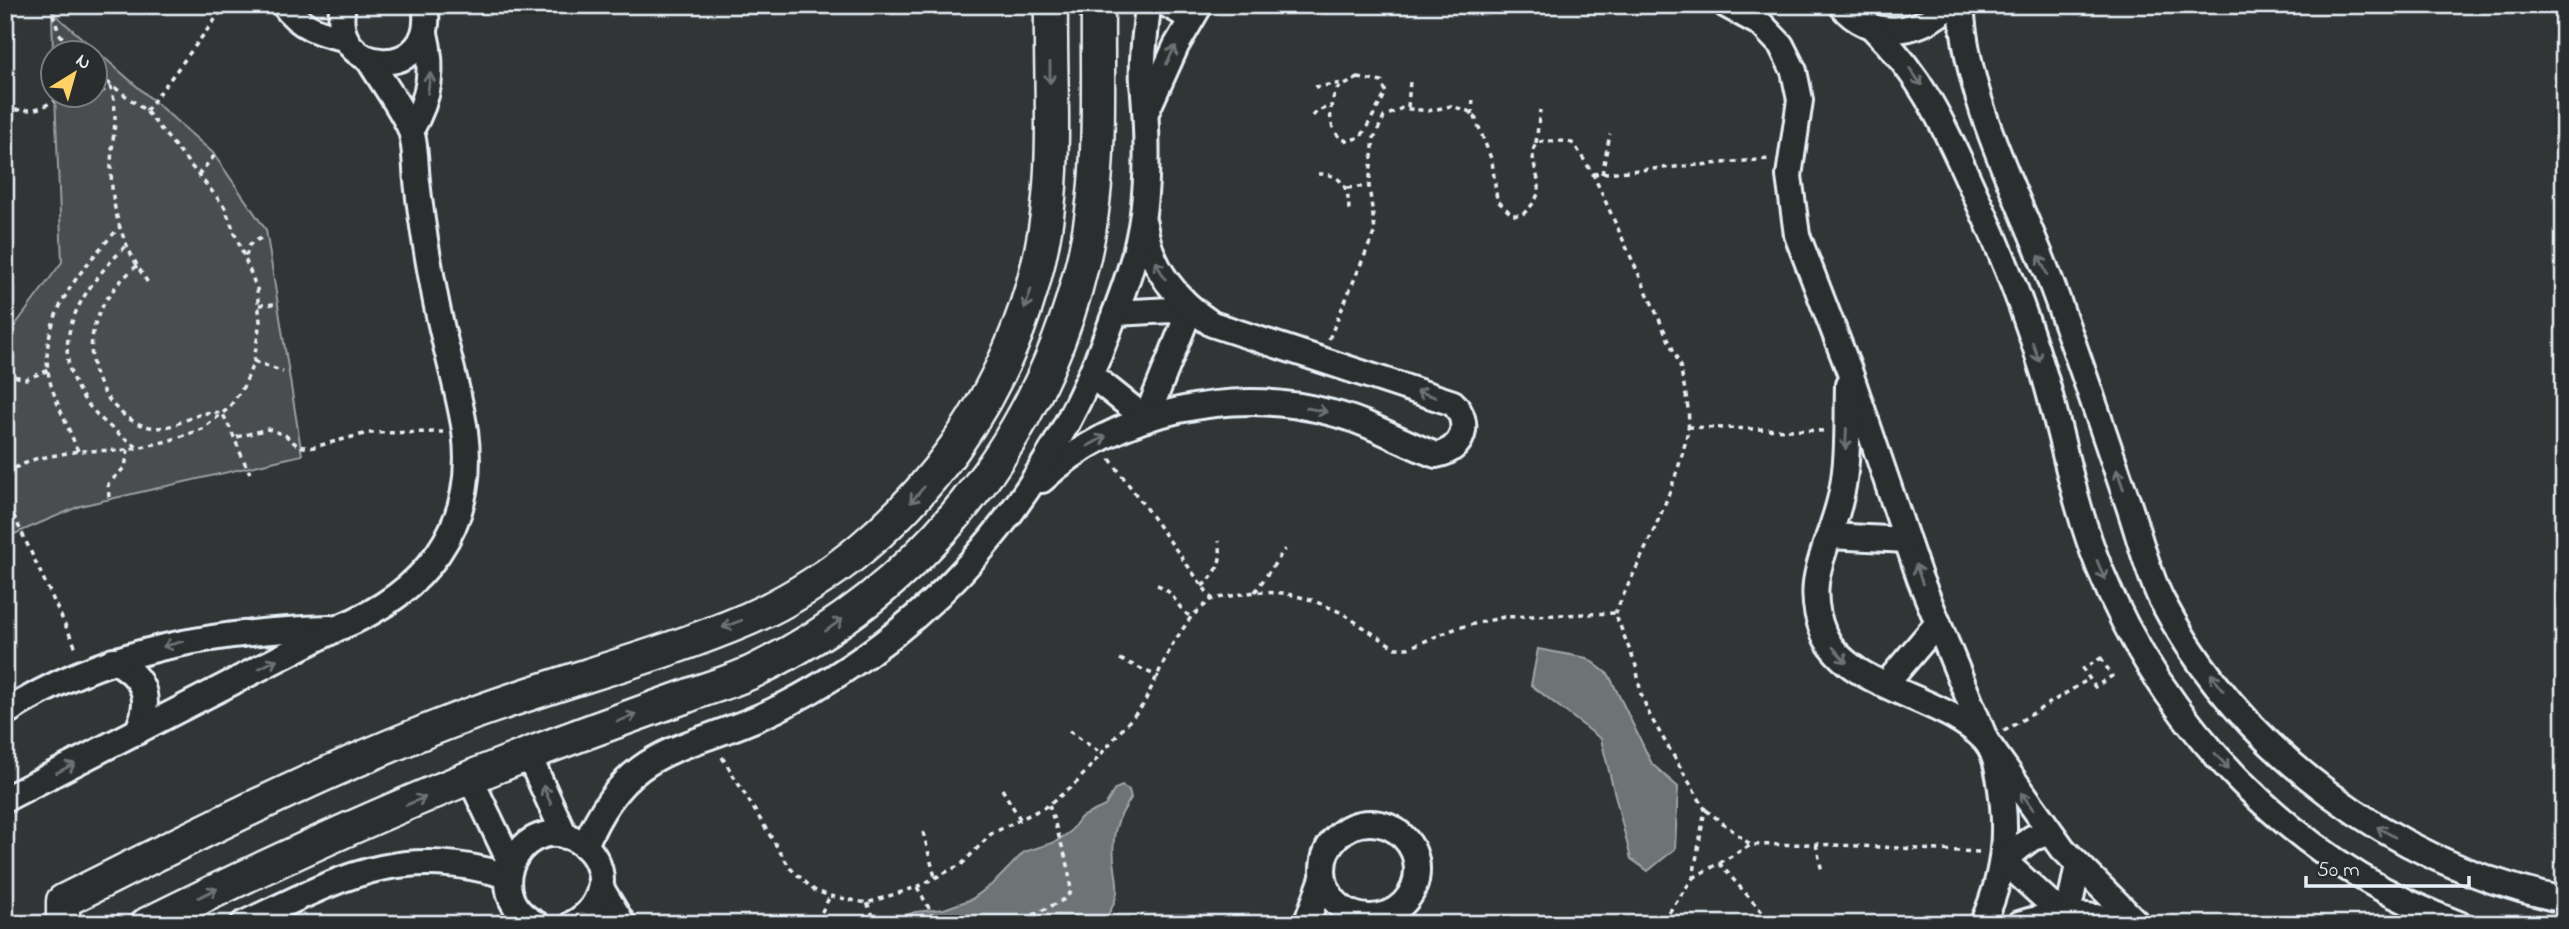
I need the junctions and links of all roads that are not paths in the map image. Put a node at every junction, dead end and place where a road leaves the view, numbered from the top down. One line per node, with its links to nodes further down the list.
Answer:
1 (284, 5): 15 (street)
2 (343, 5): 15 (street)
3 (425, 5): 14 (street)
4 (1051, 5): 51 (main road, one-way to 51)
5 (1098, 5): 37 (main road, one-way to 5)
6 (1148, 5): 18 (street)
7 (1168, 5): 12 (street)
8 (1727, 5): 24 (street)
9 (1949, 5): 13 (street)
10 (1961, 5): 17 (street)
11 (1840, 7): 13 (street)
12 (1195, 11): 18 (street, one-way to 12)
13 (1871, 26): 19 (street, one-way to 19)
14 (425, 33): 16 (street); 20 (street, one-way to 14)
15 (345, 38): 16 (street)
16 (369, 60): 20 (street)
17 (1976, 99): 19 (street); 47 (street, one-way to 17)
18 (1148, 108): 21 (street)
19 (1939, 115): 61 (street, one-way to 61)
20 (411, 130): 31 (street)
21 (1143, 216): 22 (street, one-way to 21); 23 (street)
22 (1190, 309): 23 (street); 26 (street); 26 (street, one-way to 22)
23 (1115, 313): 25 (street)
24 (1849, 370): 28 (street, one-way to 28); 29 (street)
25 (1091, 375): 26 (street); 27 (street)
26 (1146, 419): 27 (street)
27 (1023, 497): 41 (street)
28 (1829, 536): 29 (street); 33 (street, one-way to 33)
29 (1907, 540): 30 (street, one-way to 29)
30 (1938, 623): 33 (street); 36 (street)
31 (338, 628): 32 (street, one-way to 32); 35 (street, one-way to 31)
32 (113, 660): 34 (street); 35 (street)
33 (1886, 684): 36 (street)
34 (5, 713)
35 (137, 732): 39 (street, one-way to 35)
36 (1986, 741): 40 (street, one-way to 36); 42 (street)
37 (528, 754): 38 (main road); 41 (street, one-way to 37)
38 (470, 778): 44 (street); 52 (main road, one-way to 38)
39 (5, 799)
40 (2050, 833): 42 (street); 43 (street)
41 (575, 841): 44 (street); 46 (street)
42 (2003, 856): 48 (street); 57 (street)
43 (2078, 865): 48 (street); 60 (street)
44 (509, 870): 50 (street); 53 (street)
45 (1323, 878): 49 (street); 49 (street); 56 (street)
46 (601, 888): 54 (street); 55 (street)
47 (2564, 900)
48 (2063, 915): 58 (street); 59 (street)
49 (1355, 920)
50 (532, 923)
51 (64, 924)
52 (147, 924)
53 (243, 924)
54 (572, 924)
55 (623, 924)
56 (1306, 924)
57 (1982, 924)
58 (2019, 924)
59 (2123, 924)
60 (2138, 924)
61 (2459, 924)

